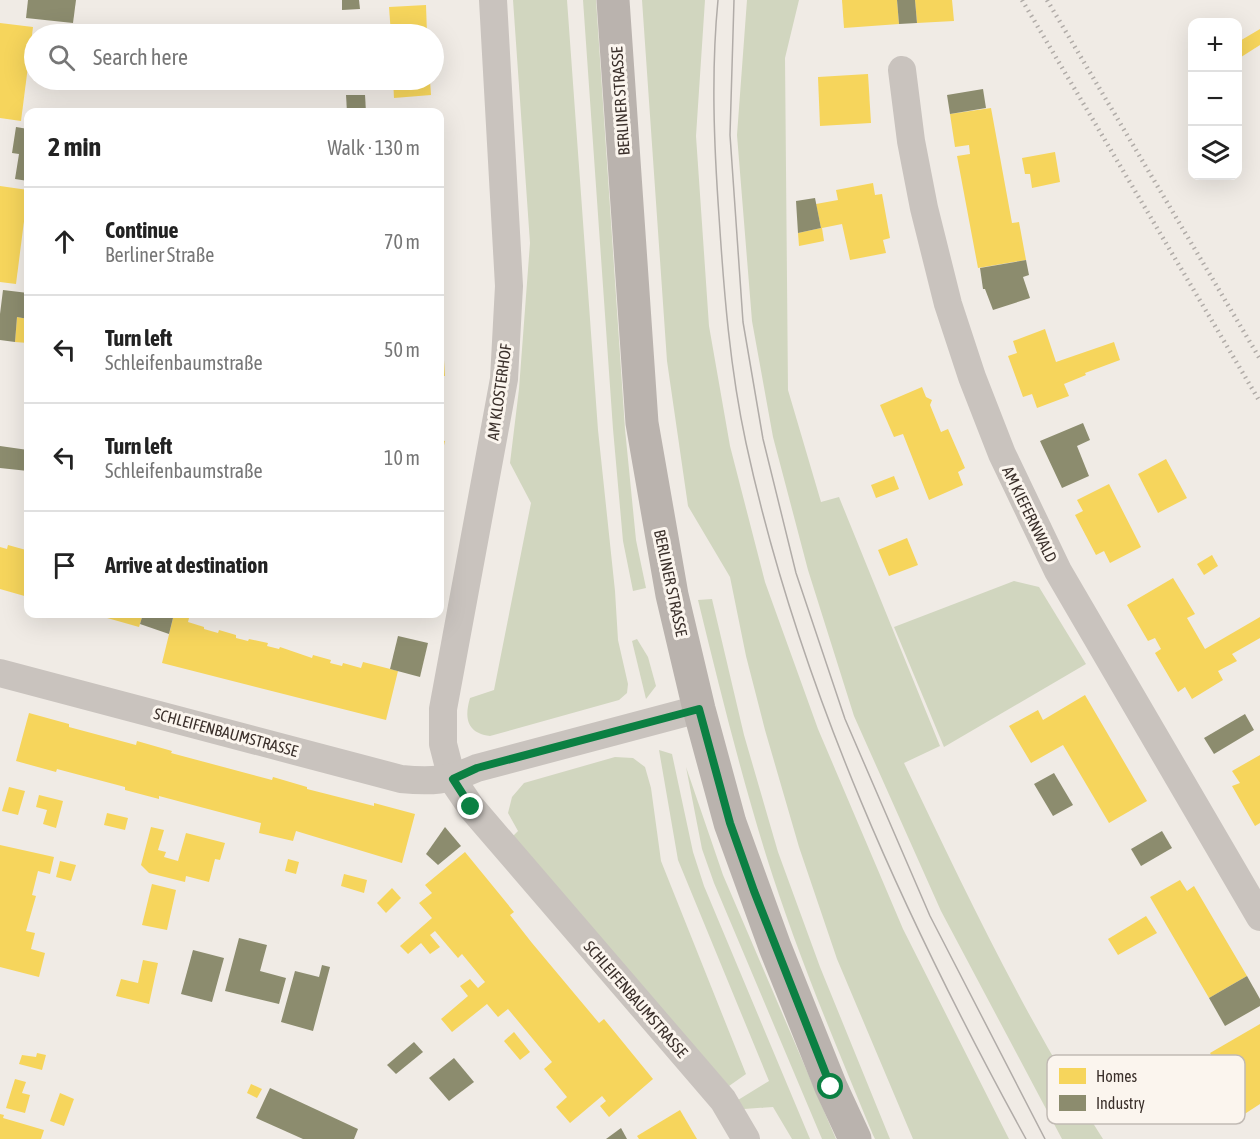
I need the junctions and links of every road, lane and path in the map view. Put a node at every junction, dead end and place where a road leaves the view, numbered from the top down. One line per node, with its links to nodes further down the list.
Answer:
1 (493, 0): 6 (street, AM KLOSTERHOF)
2 (613, 0): 5 (main road, BERLINER STRASSE)
3 (902, 70): 7 (street, AM KIEFERNWALD)
4 (0, 673): 6 (street, SCHLEIFENBAUMSTRASSE)
5 (699, 709): 6 (street, SCHLEIFENBAUMSTRASSE); 9 (main road, BERLINER STRASSE)
6 (453, 779): 8 (street, SCHLEIFENBAUMSTRASSE)
7 (1260, 917)
8 (747, 1139)
9 (855, 1139)

